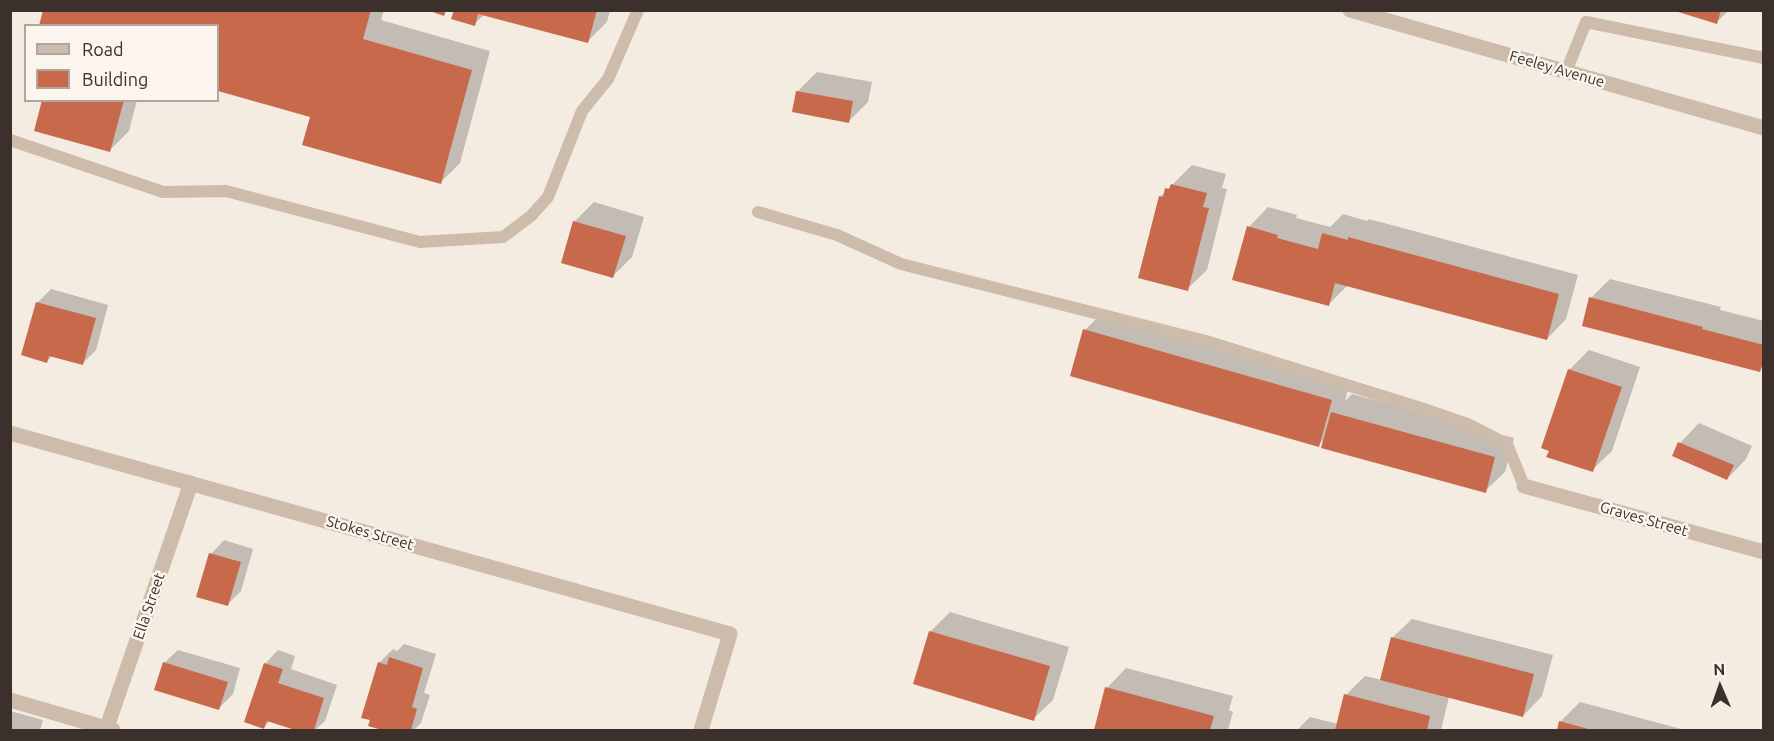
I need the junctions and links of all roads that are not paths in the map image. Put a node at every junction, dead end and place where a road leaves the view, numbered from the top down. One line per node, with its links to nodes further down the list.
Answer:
1 (638, 10): 6 (lane)
2 (1350, 10): 4 (street, Feeley Avenue)
3 (1764, 58): 4 (lane)
4 (1566, 72): 5 (street, Feeley Avenue)
5 (1764, 128)
6 (10, 140)
7 (758, 212): 10 (lane)
8 (10, 433): 9 (street, Stokes Street)
9 (191, 483): 13 (street, Ella Street); 14 (street, Stokes Street)
10 (1524, 486): 11 (street, Graves Street)
11 (1764, 552)
12 (10, 700): 13 (street)
13 (109, 730)
14 (701, 730)

